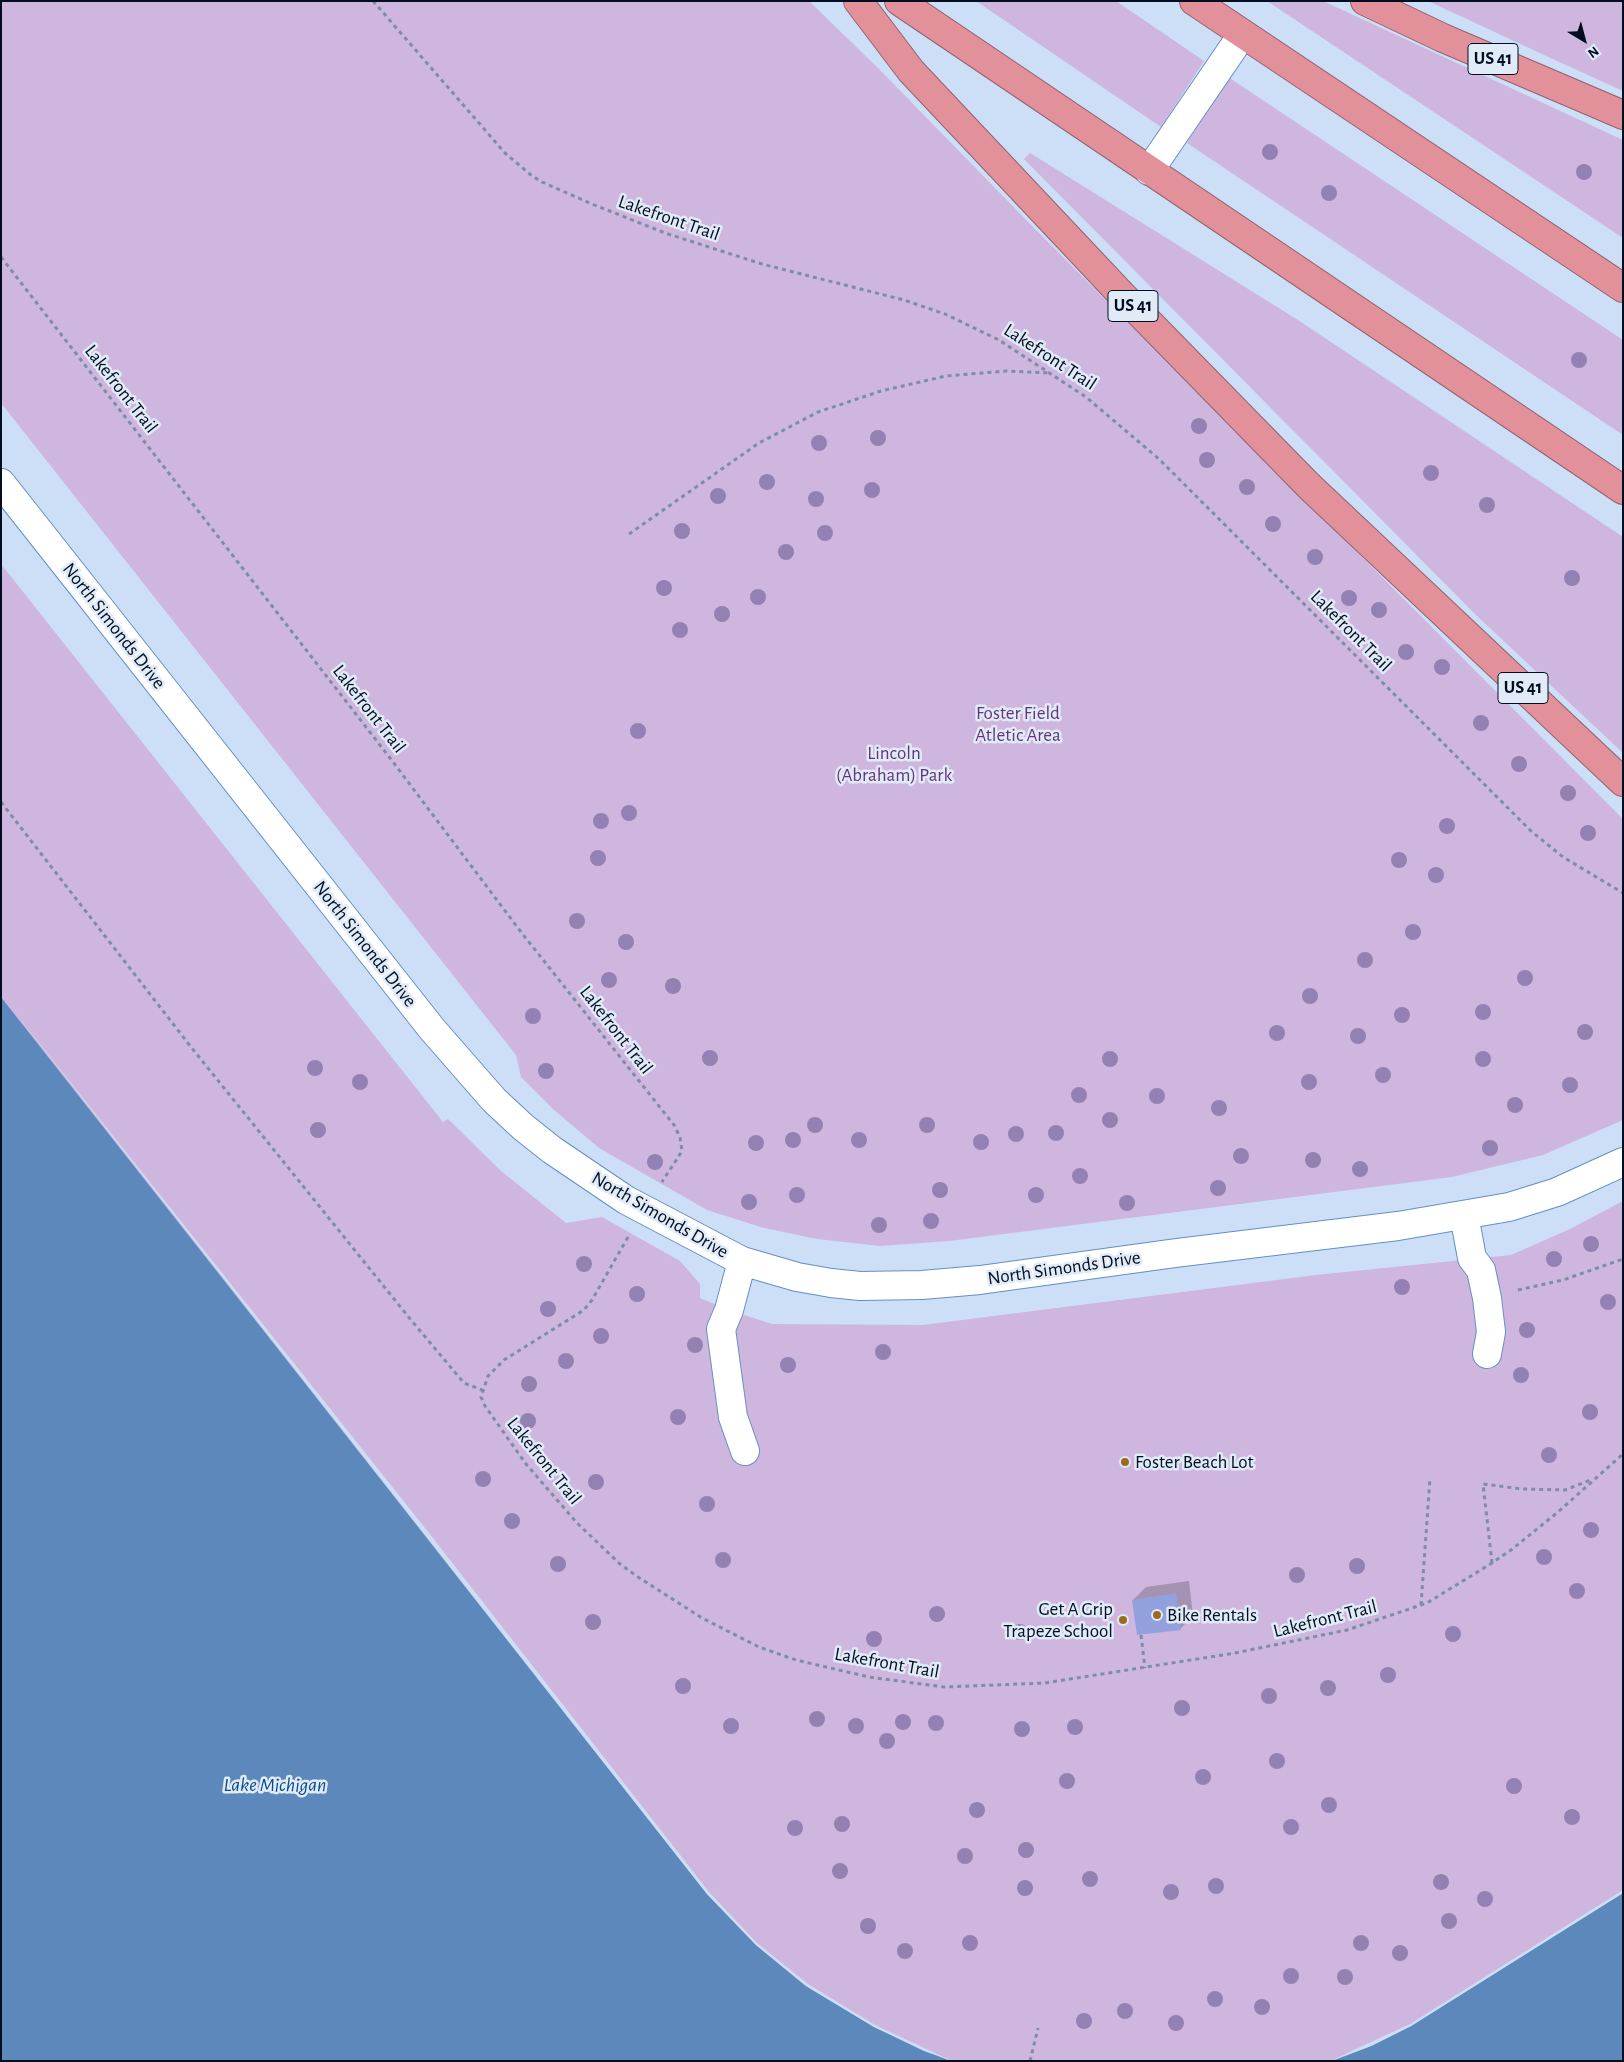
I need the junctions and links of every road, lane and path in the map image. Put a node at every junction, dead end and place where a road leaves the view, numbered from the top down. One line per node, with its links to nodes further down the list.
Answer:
1 (373, 1): 11 (path, Lakefront Trail)
2 (858, 1): 15 (highway, US 41)
3 (899, 1): 8 (highway)
4 (1194, 1): 6 (highway)
5 (1365, 1): 7 (highway, US 41)
6 (1242, 35): 8 (lane); 10 (highway)
7 (1623, 115)
8 (1149, 170): 13 (highway)
9 (1, 256): 19 (path, Lakefront Trail)
10 (1623, 288)
11 (1052, 373): 14 (path); 17 (path, Lakefront Trail)
12 (1, 483): 24 (lane, North Simonds Drive)
13 (1623, 490)
14 (629, 534)
15 (1623, 782)
16 (1, 802): 27 (path)
17 (1623, 893)
18 (1623, 1162): 20 (lane, North Simonds Drive)
19 (660, 1184)
20 (1464, 1215): 22 (lane); 24 (lane, North Simonds Drive)
21 (630, 1233): 27 (path)
22 (1472, 1258)
23 (1623, 1259): 25 (path)
24 (742, 1261): 26 (lane)
25 (1516, 1291)
26 (729, 1310)
27 (482, 1390): 34 (path, Lakefront Trail)
28 (1623, 1454): 30 (path, Lakefront Trail)
29 (1430, 1478): 32 (path)
30 (1596, 1478): 31 (path, Lakefront Trail); 31 (path)
31 (1492, 1563): 32 (path, Lakefront Trail)
32 (1421, 1605): 34 (path, Lakefront Trail)
33 (1141, 1635): 34 (path)
34 (1146, 1668)
35 (1038, 2028): 36 (path)
36 (1030, 2061)

